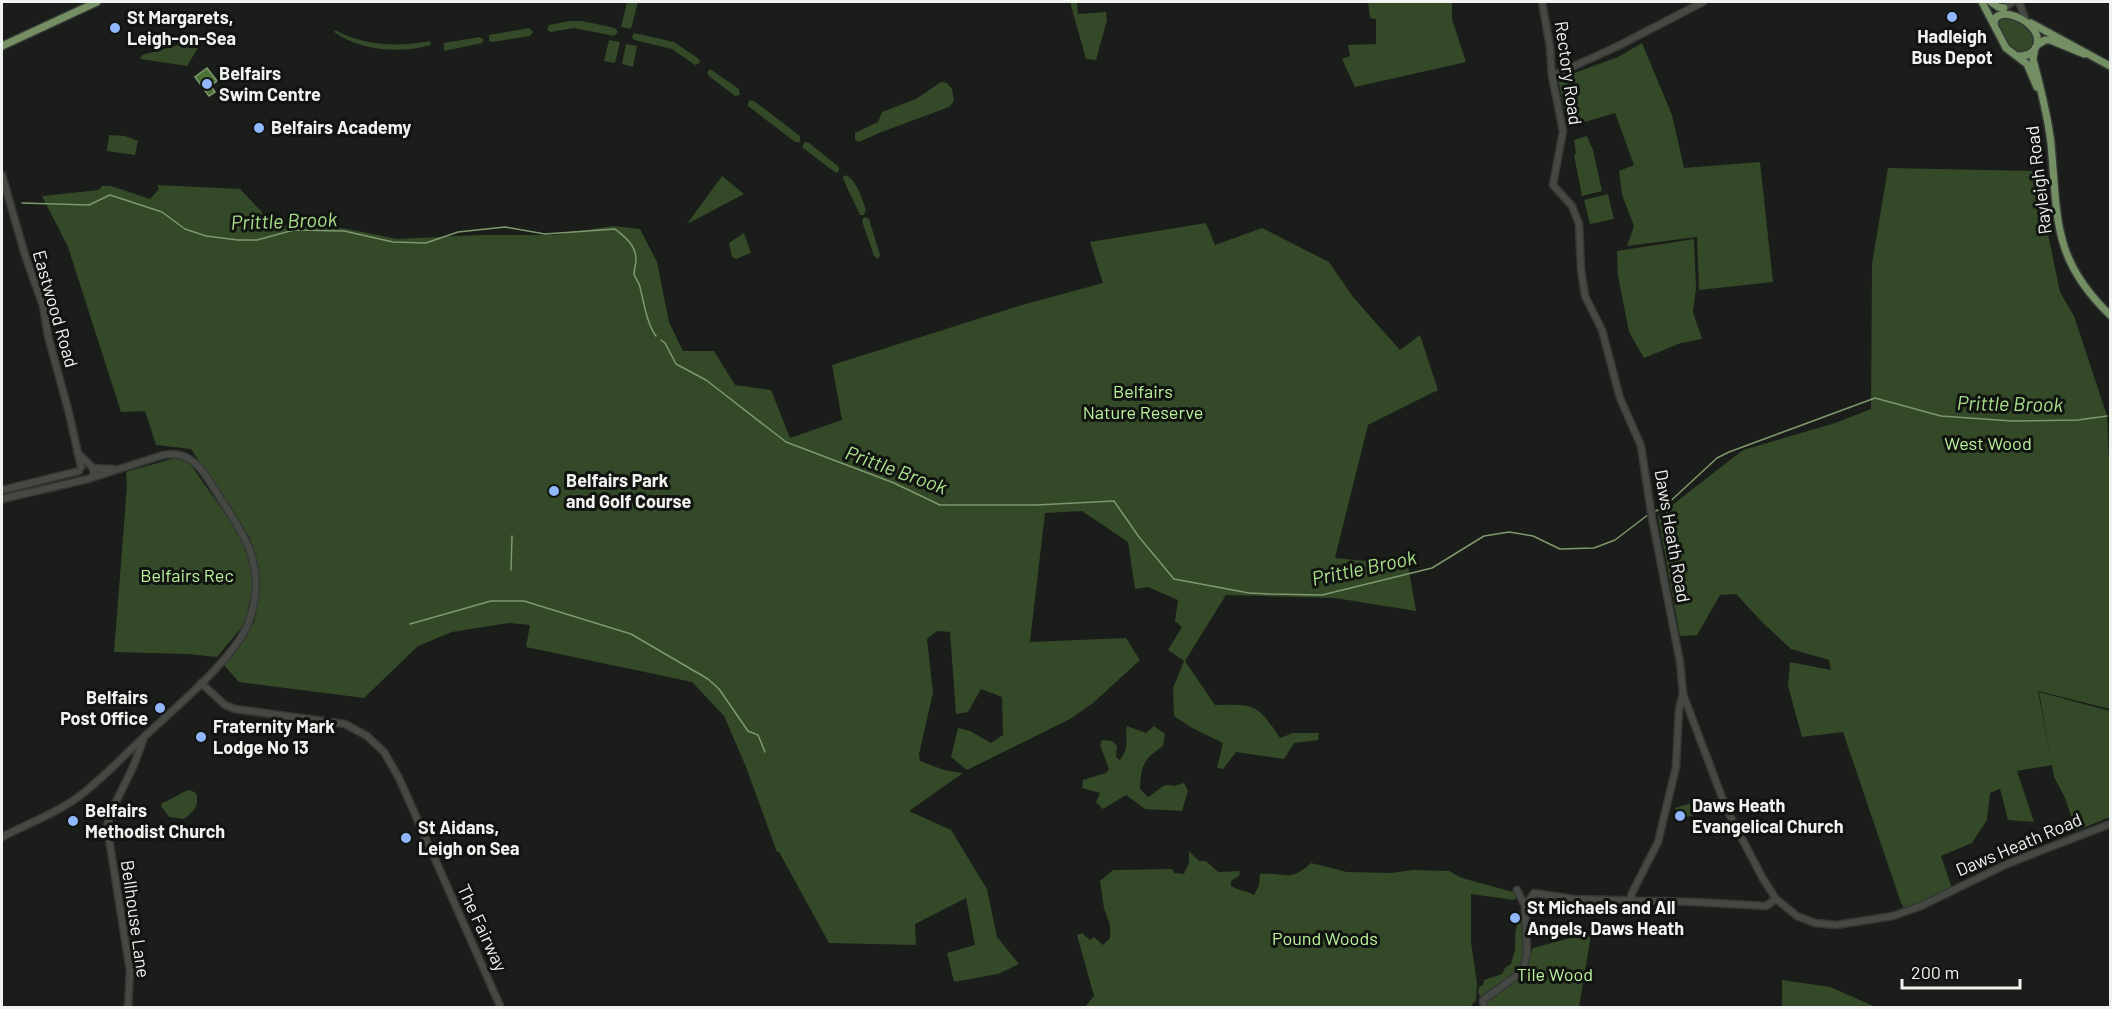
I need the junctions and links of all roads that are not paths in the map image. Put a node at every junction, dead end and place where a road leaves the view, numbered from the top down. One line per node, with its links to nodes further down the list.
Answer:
1 (97, 2): 11 (main road)
2 (1542, 2): 16 (street, Rectory Road)
3 (1703, 2): 16 (street)
4 (1982, 2): 10 (main road)
5 (1991, 2): 8 (main road)
6 (2012, 2): 8 (street)
7 (2019, 2): 9 (street)
8 (2004, 8): 9 (main road); 10 (main road)
9 (2026, 18): 12 (main road); 13 (main road)
10 (1995, 25): 14 (main road)
11 (2, 46)
12 (2036, 47): 13 (main road); 14 (main road); 17 (main road, Rayleigh Road)
13 (2090, 55): 15 (main road)
14 (2016, 56): 17 (main road, Rayleigh Road)
15 (2110, 66)
16 (1552, 76): 19 (street, Rectory Road)
17 (2042, 98): 20 (main road, Rayleigh Road)
18 (2, 175): 21 (street, Eastwood Road)
19 (1553, 185): 29 (street, Daws Heath Road)
20 (2110, 315)
21 (77, 452): 22 (street, Eastwood Road); 24 (street, Eastwood Road)
22 (91, 466): 23 (street); 24 (street); 25 (street)
23 (120, 468): 25 (street); 28 (street)
24 (80, 469): 25 (street); 26 (street)
25 (89, 479): 27 (street)
26 (2, 490)
27 (2, 500)
28 (201, 683): 30 (street, Bellhouse Lane); 40 (street, The Fairway)
29 (1683, 694): 36 (street); 37 (street, Daws Heath Road)
30 (136, 750): 31 (street); 32 (street, Bellhouse Lane)
31 (121, 759): 32 (street); 34 (street)
32 (131, 764): 39 (street, Bellhouse Lane)
33 (2110, 824): 36 (street, Daws Heath Road)
34 (2, 837)
35 (1517, 890): 38 (street)
36 (1776, 899): 37 (street)
37 (1630, 901): 38 (street)
38 (1525, 906): 41 (street)
39 (128, 1008)
40 (501, 1008)
41 (1484, 1008)

